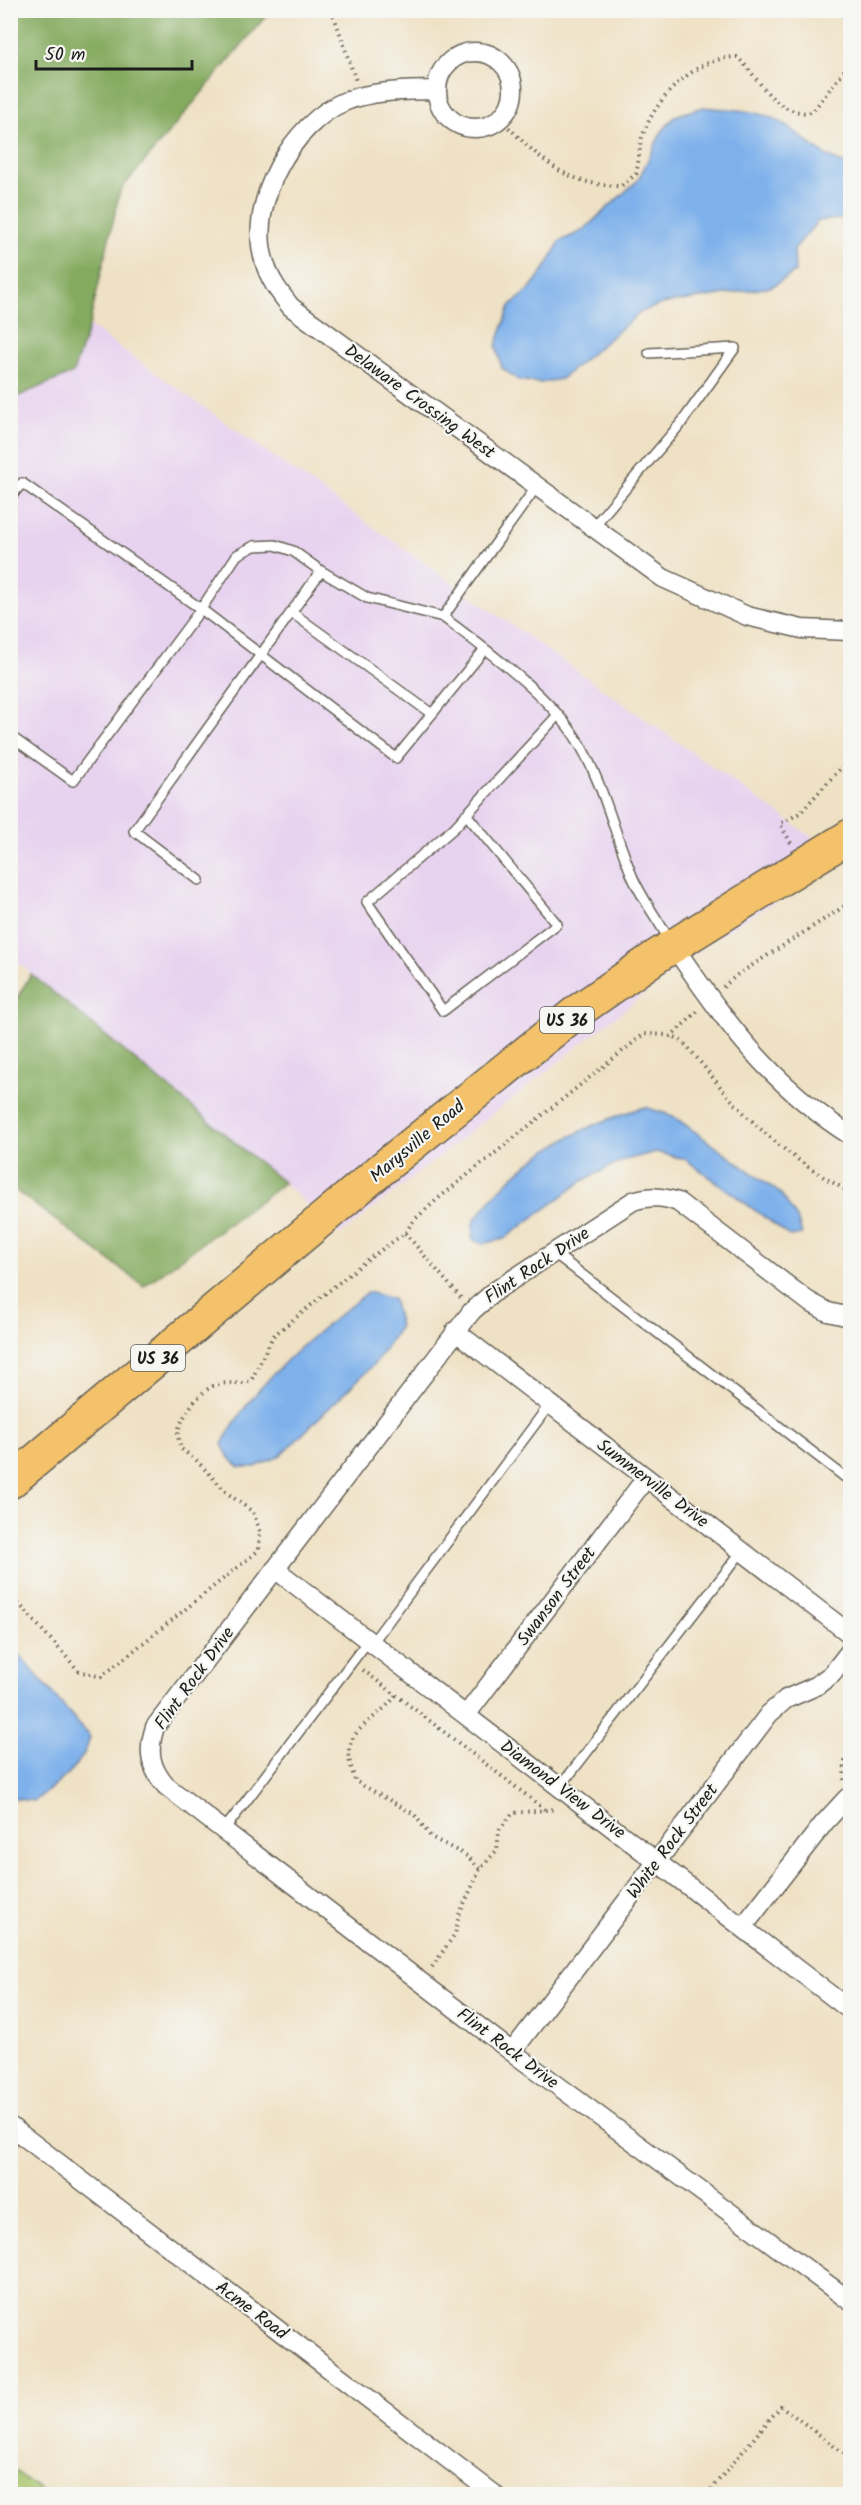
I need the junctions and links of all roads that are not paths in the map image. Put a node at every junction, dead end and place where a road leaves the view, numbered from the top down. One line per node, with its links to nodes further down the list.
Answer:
1 (437, 90): 1 (street); 3 (street, Delaware Crossing West)
2 (649, 353): 5 (lane)
3 (537, 486): 5 (street, Delaware Crossing West); 9 (lane)
4 (10, 498): 7 (lane)
5 (594, 527): 10 (street, Delaware Crossing West)
6 (321, 571): 7 (lane); 8 (lane); 9 (lane)
7 (201, 609): 12 (lane); 15 (lane)
8 (291, 612): 12 (lane); 13 (lane)
9 (442, 617): 11 (lane)
10 (850, 631)
11 (485, 649): 13 (lane); 14 (lane)
12 (260, 654): 13 (lane); 18 (lane)
13 (432, 714)
14 (557, 716): 16 (lane); 19 (lane)
15 (10, 736)
16 (466, 814): 16 (lane)
17 (850, 836): 19 (highway, Marysville Road / US 36)
18 (199, 880)
19 (673, 945): 20 (street); 27 (highway, Marysville Road / US 36)
20 (850, 1135)
21 (554, 1252): 22 (street, Flint Rock Drive); 23 (street, Flint Rock Drive); 26 (lane)
22 (850, 1317)
23 (455, 1331): 24 (street, Summerville Drive); 29 (street, Flint Rock Drive)
24 (550, 1404): 25 (street, Summerville Drive); 31 (lane)
25 (646, 1478): 28 (street, Summerville Drive); 33 (street, Swanson Street)
26 (850, 1481)
27 (10, 1482)
28 (742, 1551): 30 (street, Summerville Drive); 34 (lane)
29 (275, 1569): 31 (street, Diamond View Drive); 36 (street, Flint Rock Drive)
30 (850, 1634)
31 (370, 1642): 33 (street, Diamond View Drive); 36 (lane)
32 (850, 1651): 37 (street, White Rock Street)
33 (466, 1715): 34 (street, Diamond View Drive)
34 (560, 1787): 37 (street, Diamond View Drive)
35 (849, 1800): 38 (street)
36 (224, 1830): 40 (street, Flint Rock Drive)
37 (657, 1861): 38 (street, Diamond View Drive); 40 (street, White Rock Street)
38 (743, 1928): 39 (street, Diamond View Drive)
39 (850, 2010)
40 (512, 2052): 42 (street, Flint Rock Drive)
41 (10, 2126): 43 (street, Acme Road)
42 (850, 2301)
43 (494, 2494)

